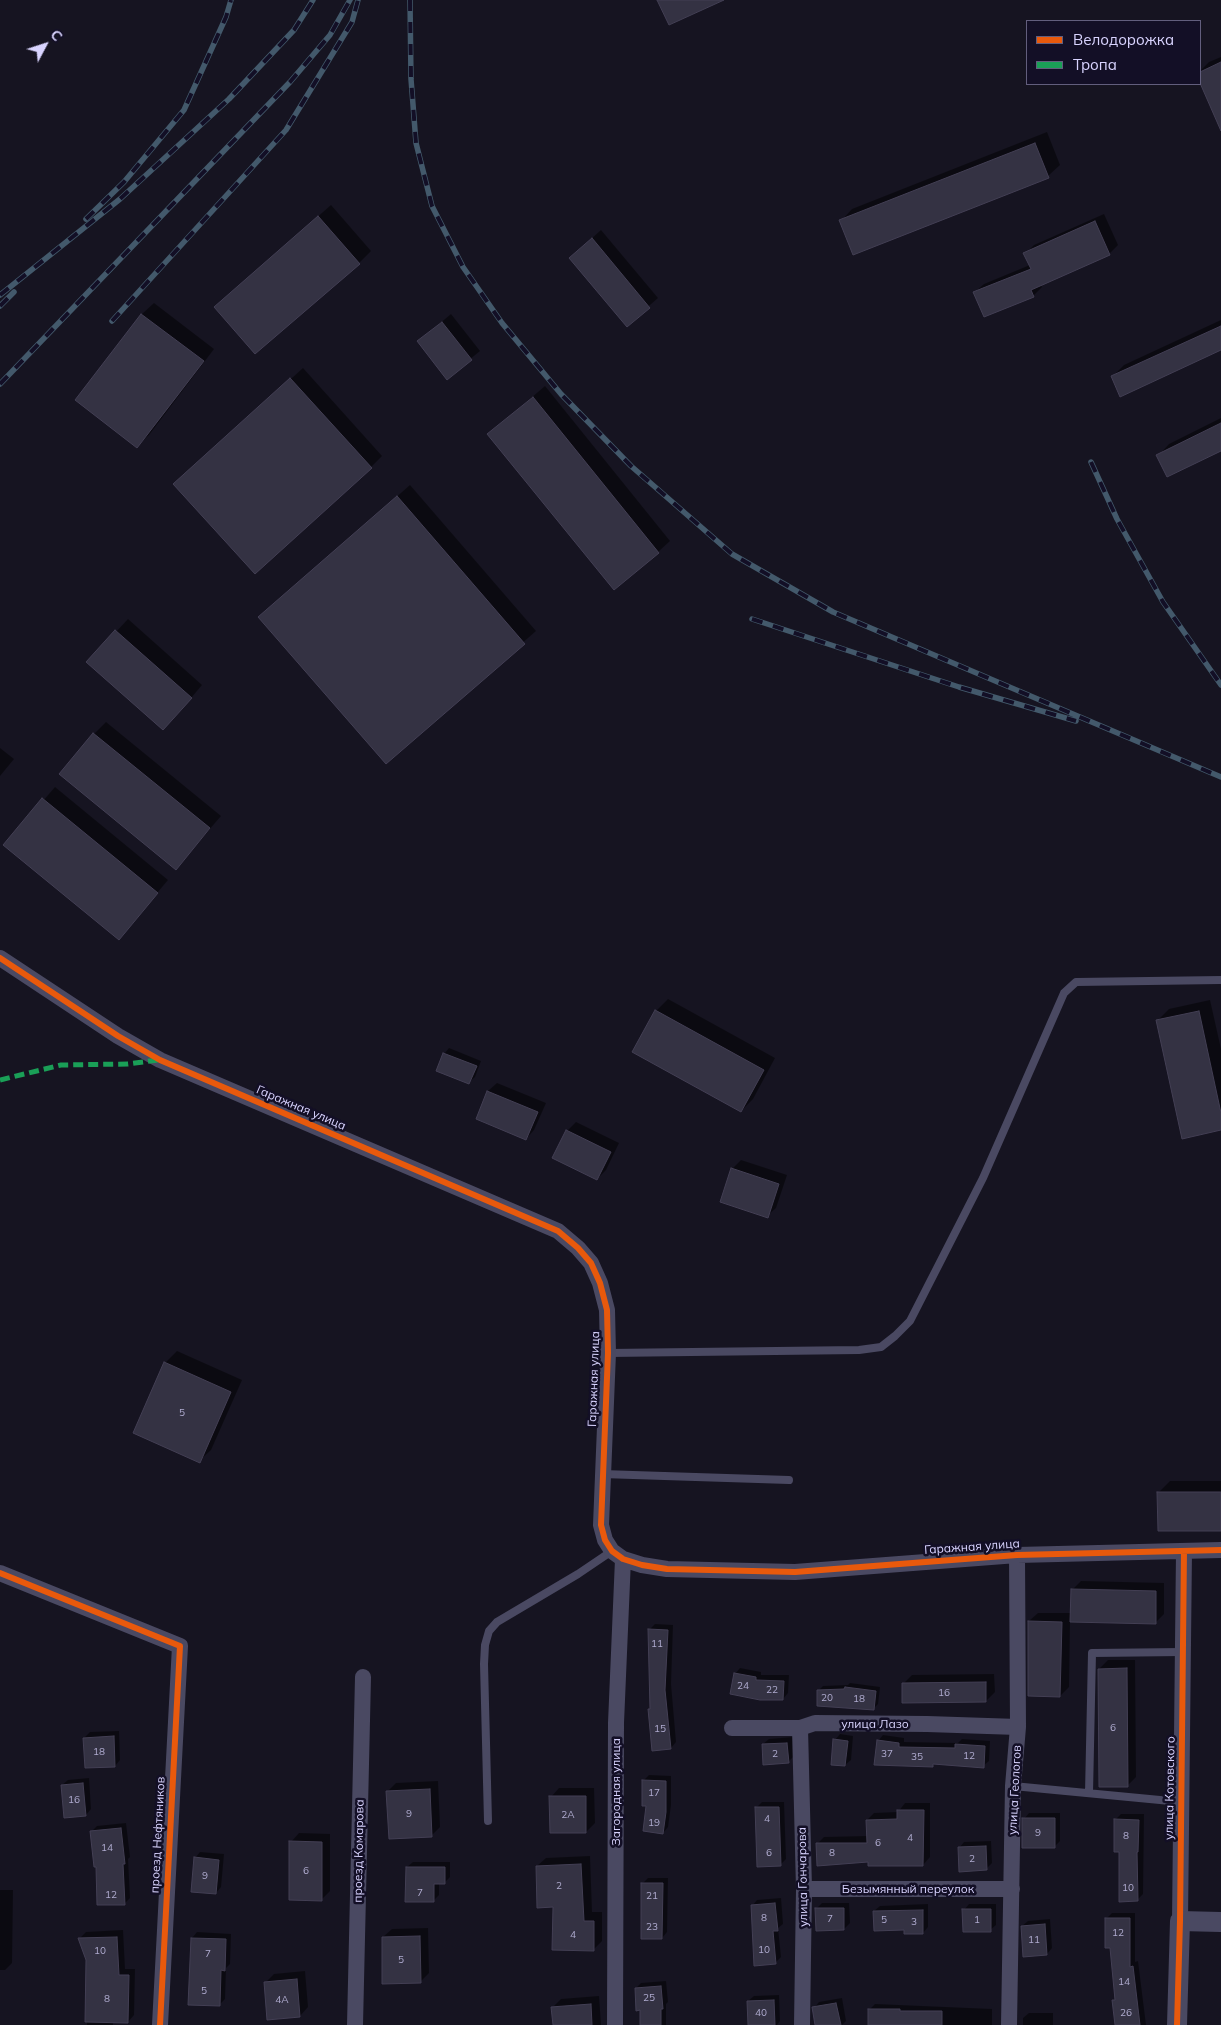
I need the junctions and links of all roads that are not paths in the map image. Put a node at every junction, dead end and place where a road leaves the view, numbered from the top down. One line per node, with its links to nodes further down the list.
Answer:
1 (0, 958): 3 (street, Гаражная улица)
2 (1221, 980): 3 (lane)
3 (608, 1353): 4 (street, Гаражная улица)
4 (602, 1474): 5 (lane); 8 (street, Гаражная улица)
5 (789, 1480)
6 (1221, 1550): 7 (street, Гаражная улица)
7 (1184, 1551): 9 (street, Гаражная улица); 11 (street, улица Котовского)
8 (618, 1555): 9 (street, Гаражная улица); 19 (lane); 26 (street, Загородная улица)
9 (1016, 1555): 13 (street, улица Геологов)
10 (0, 1573): 24 (street, проезд Нефтяников)
11 (1183, 1652): 17 (lane); 18 (street, улица Котовского)
12 (363, 1677): 25 (street, проезд Комарова)
13 (1018, 1727): 15 (street, улица Лазо); 16 (street, улица Геологов)
14 (732, 1728): 15 (street, улица Лазо)
15 (800, 1728): 20 (street, улица Гончарова)
16 (1014, 1786): 17 (lane); 21 (street, улица Геологов)
17 (1089, 1793): 18 (lane)
18 (1181, 1802): 22 (street, улица Котовского)
19 (488, 1821)
20 (804, 1889): 21 (street, Безымянный переулок); 27 (street, улица Гончарова)
21 (1012, 1889): 28 (street, улица Геологов)
22 (1180, 1921): 23 (street); 29 (street, улица Котовского)
23 (1221, 1922)
24 (160, 2025)
25 (355, 2025)
26 (615, 2025)
27 (802, 2025)
28 (1009, 2025)
29 (1176, 2025)

